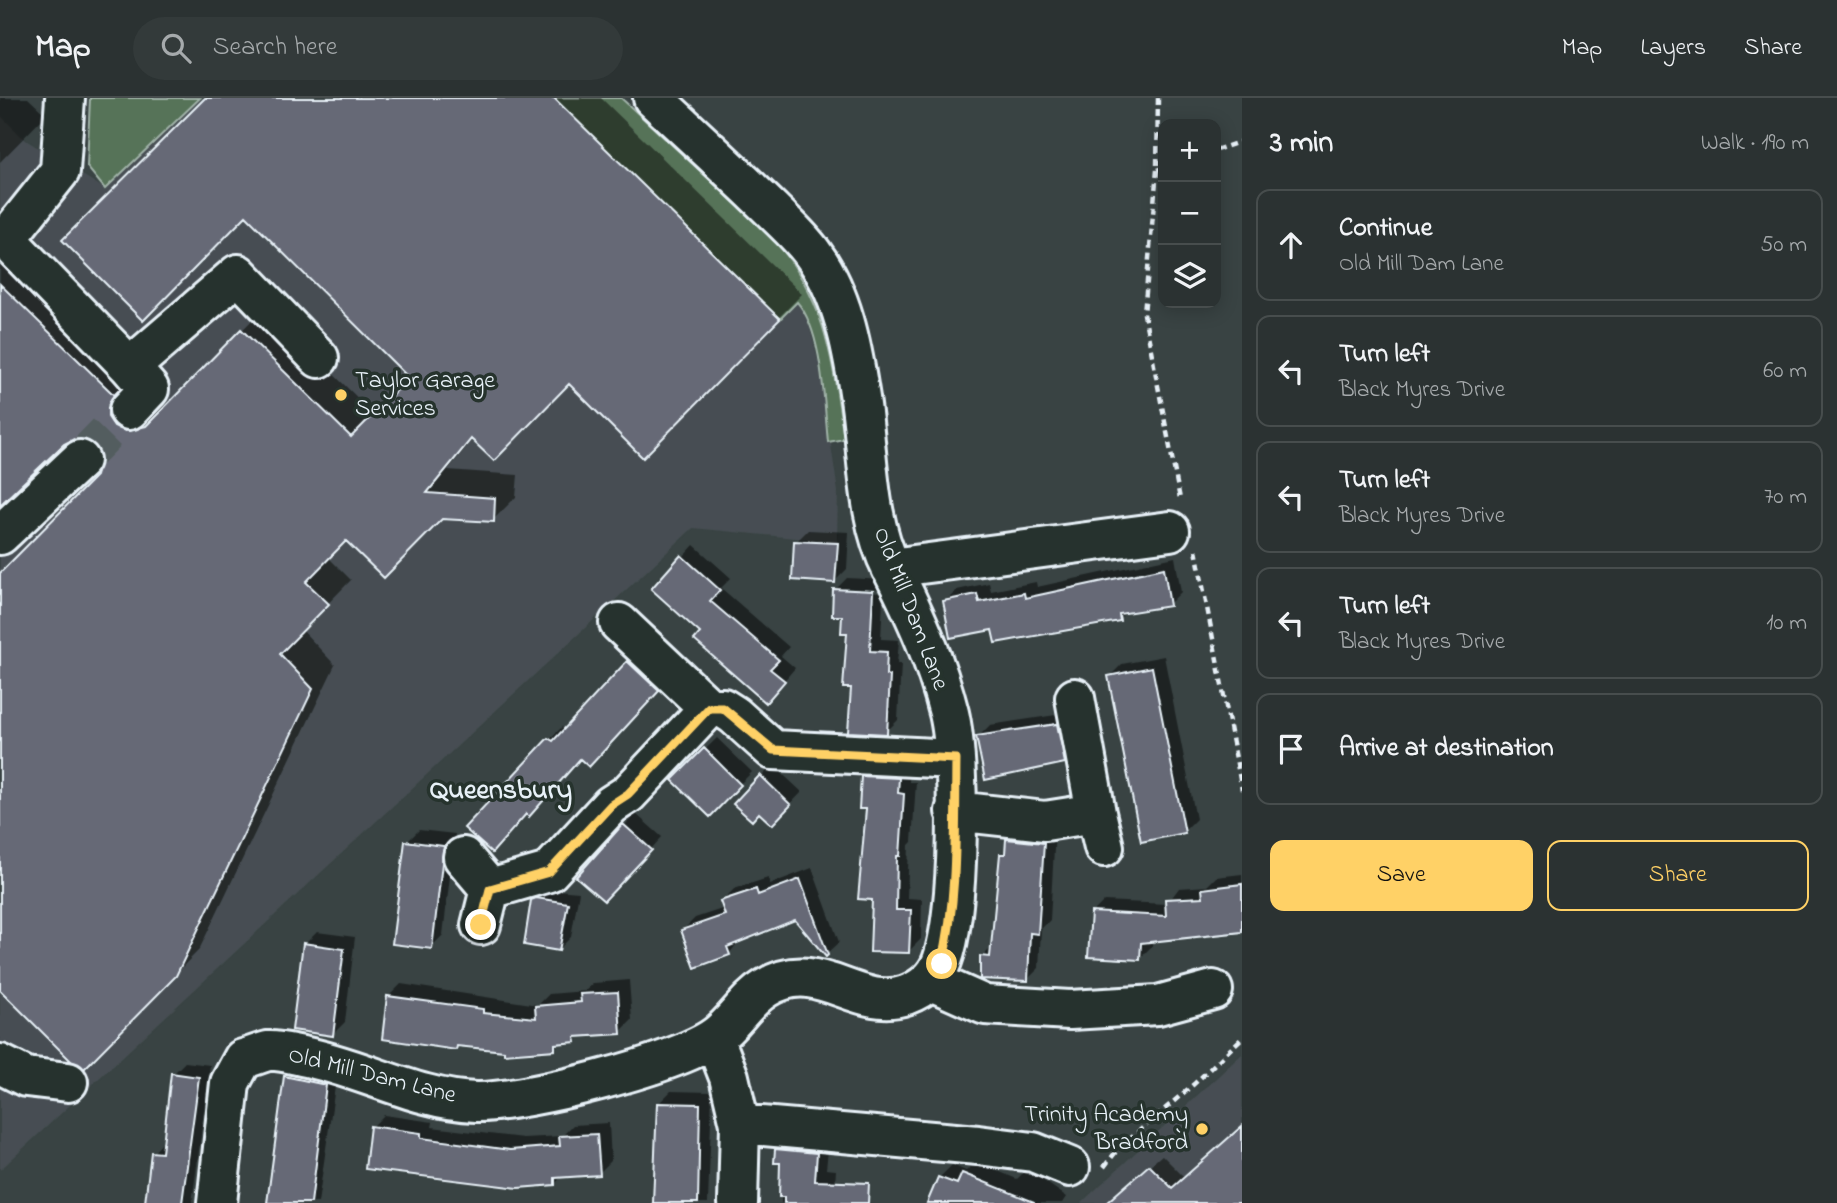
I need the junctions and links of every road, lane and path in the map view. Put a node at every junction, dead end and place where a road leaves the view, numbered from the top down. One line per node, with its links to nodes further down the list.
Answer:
1 (65, 98): 7 (street)
2 (653, 98): 14 (street, Old Mill Dam Lane)
3 (1158, 98): 6 (path)
4 (1242, 141): 5 (path)
5 (1221, 148)
6 (1157, 170): 12 (path)
7 (3, 238): 9 (street)
8 (318, 358): 9 (street)
9 (130, 367): 10 (street)
10 (129, 410)
11 (80, 460): 13 (street)
12 (1182, 525): 14 (street); 19 (path)
13 (0, 535)
14 (891, 568): 18 (street, Old Mill Dam Lane)
15 (619, 623): 17 (street)
16 (1075, 698): 20 (street)
17 (709, 708): 18 (street); 22 (street)
18 (956, 759): 20 (street, Old Mill Dam Lane)
19 (1242, 790)
20 (955, 811): 24 (street, Old Mill Dam Lane)
21 (463, 857): 22 (street)
22 (490, 889): 23 (street)
23 (481, 925)
24 (931, 981): 25 (street); 26 (street, Old Mill Dam Lane)
25 (1213, 990)
26 (714, 1038): 30 (street); 32 (street, Old Mill Dam Lane)
27 (1242, 1038): 31 (path)
28 (0, 1064): 29 (street)
29 (68, 1082)
30 (740, 1124): 31 (street); 33 (street)
31 (1083, 1172)
32 (217, 1203)
33 (738, 1203)

